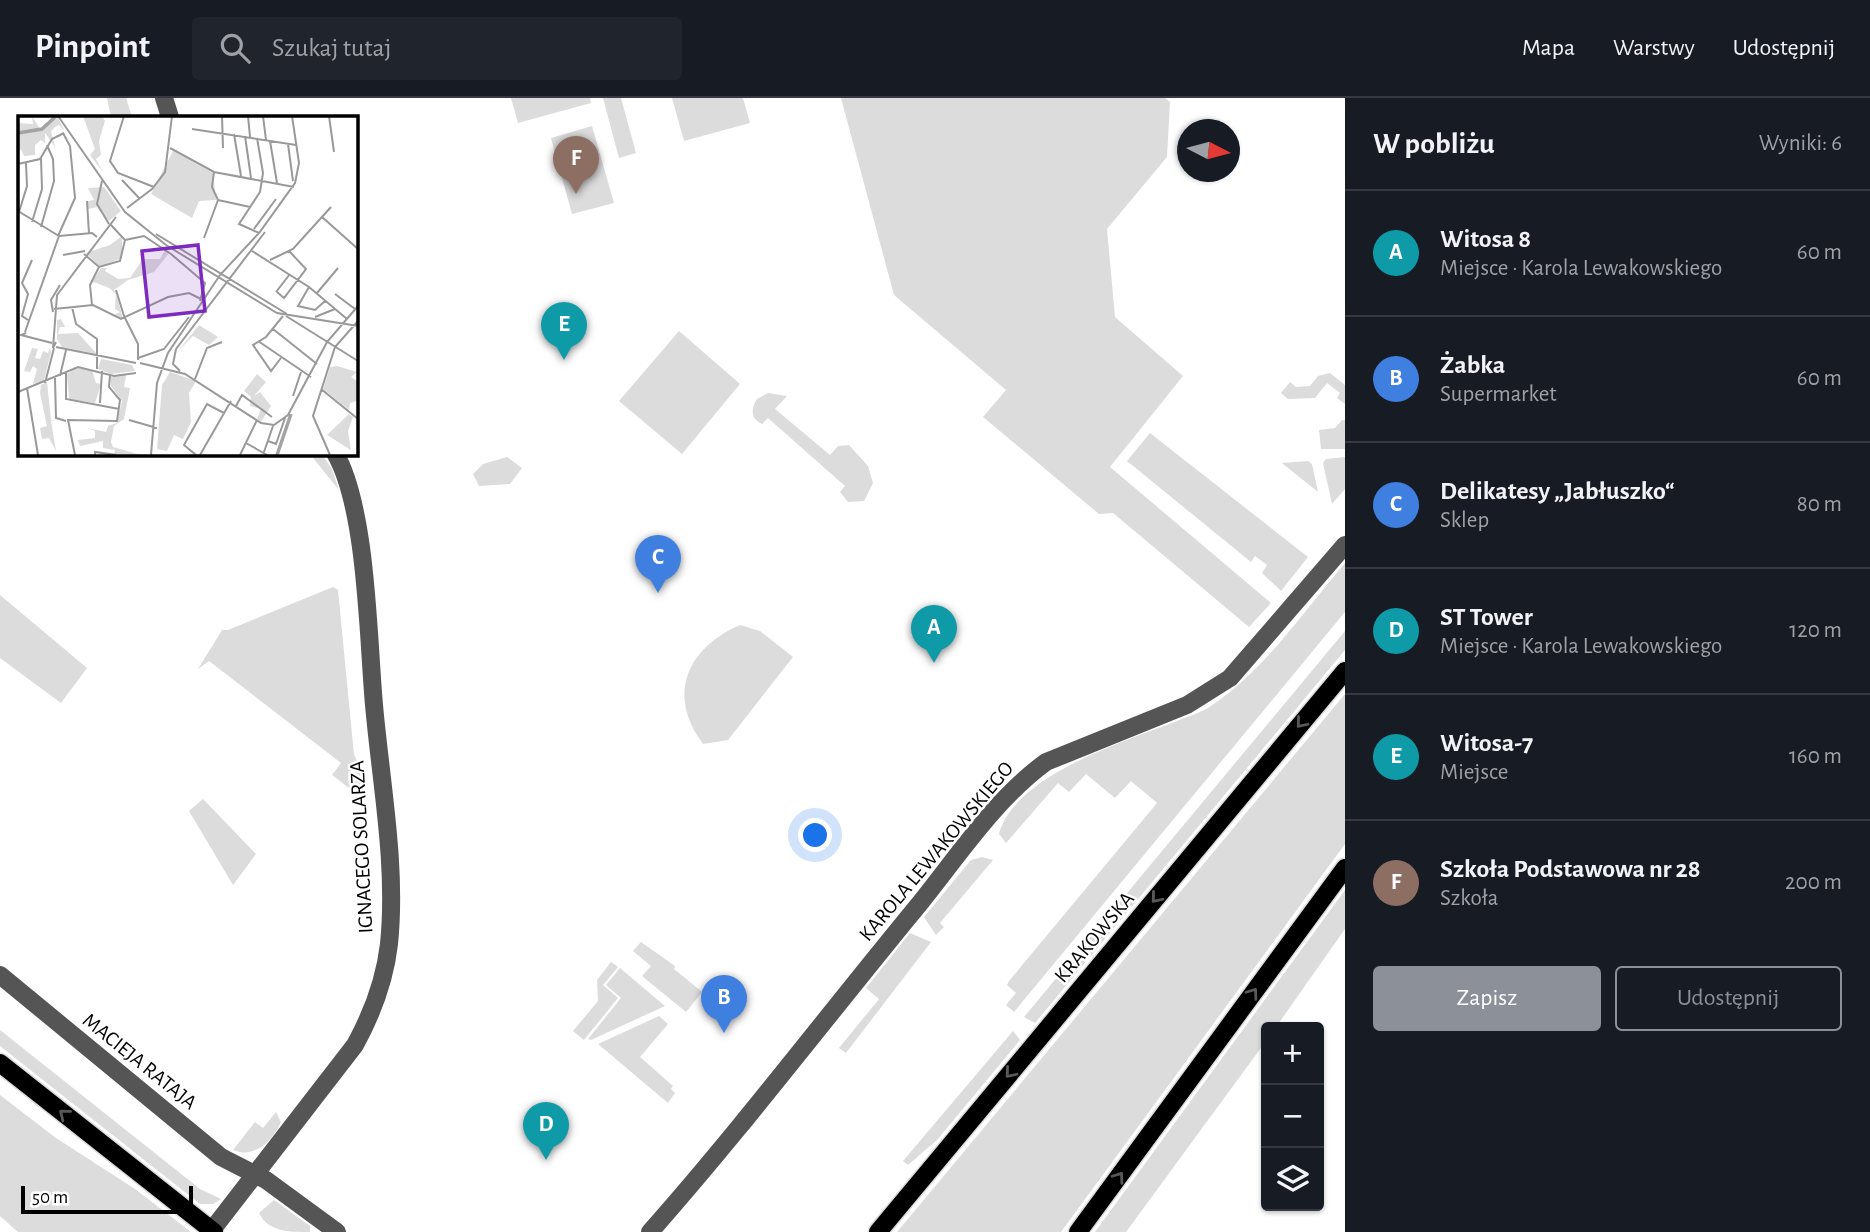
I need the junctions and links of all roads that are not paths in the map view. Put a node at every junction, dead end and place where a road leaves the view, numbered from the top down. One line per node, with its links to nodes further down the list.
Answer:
1 (164, 98): 2 (street)
2 (170, 116)
3 (336, 455): 9 (street, IGNACEGO SOLARZA)
4 (1345, 545): 12 (street, KAROLA LEWAKOWSKIEGO)
5 (1345, 671): 13 (main road, KRAKOWSKA, one-way to 13)
6 (1345, 868): 14 (main road, one-way to 6)
7 (0, 975): 9 (street, MACIEJA RATAJA)
8 (0, 1063): 10 (main road, one-way to 8)
9 (256, 1174): 10 (street, IGNACEGO SOLARZA); 11 (street)
10 (213, 1231)
11 (337, 1232)
12 (650, 1232)
13 (878, 1232)
14 (1079, 1232)

